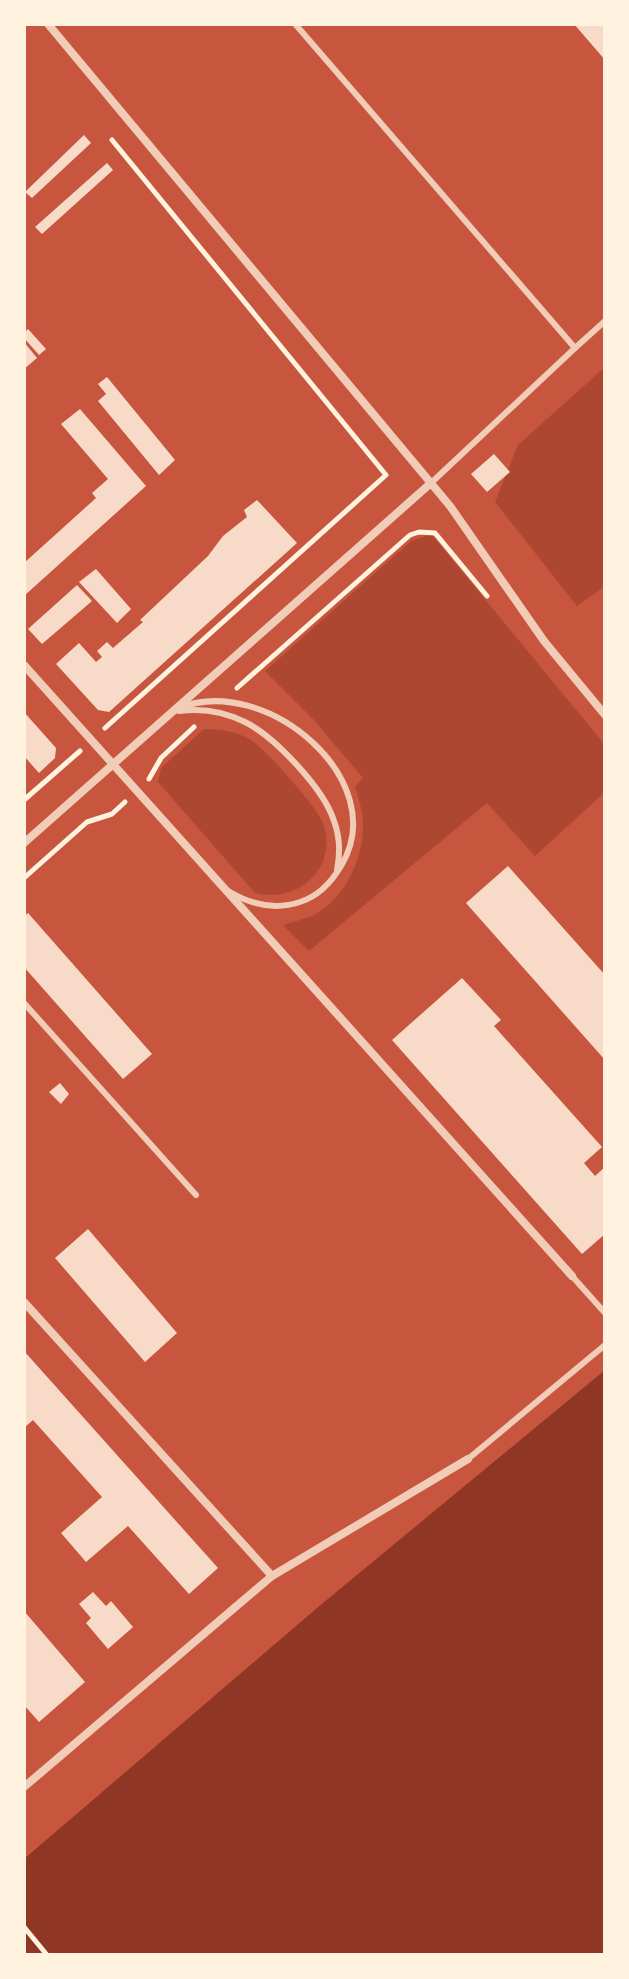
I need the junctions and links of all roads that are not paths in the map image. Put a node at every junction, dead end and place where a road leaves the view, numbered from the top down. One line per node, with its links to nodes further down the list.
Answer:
1 (48, 24): 5 (street)
2 (297, 24): 4 (lane)
3 (605, 321): 4 (lane)
4 (575, 348): 5 (lane)
5 (431, 483): 7 (street); 8 (street)
6 (24, 665): 9 (street)
7 (172, 711): 9 (street); 11 (lane); 11 (lane)
8 (605, 715)
9 (111, 765): 10 (street); 12 (street)
10 (24, 843)
11 (337, 874): 12 (lane)
12 (217, 881): 15 (street)
13 (24, 1003): 14 (lane)
14 (196, 1195)
15 (572, 1276): 17 (lane)
16 (24, 1302): 20 (street)
17 (605, 1313)
18 (605, 1345): 19 (lane)
19 (468, 1459): 20 (street)
20 (272, 1576): 21 (street)
21 (24, 1787)

